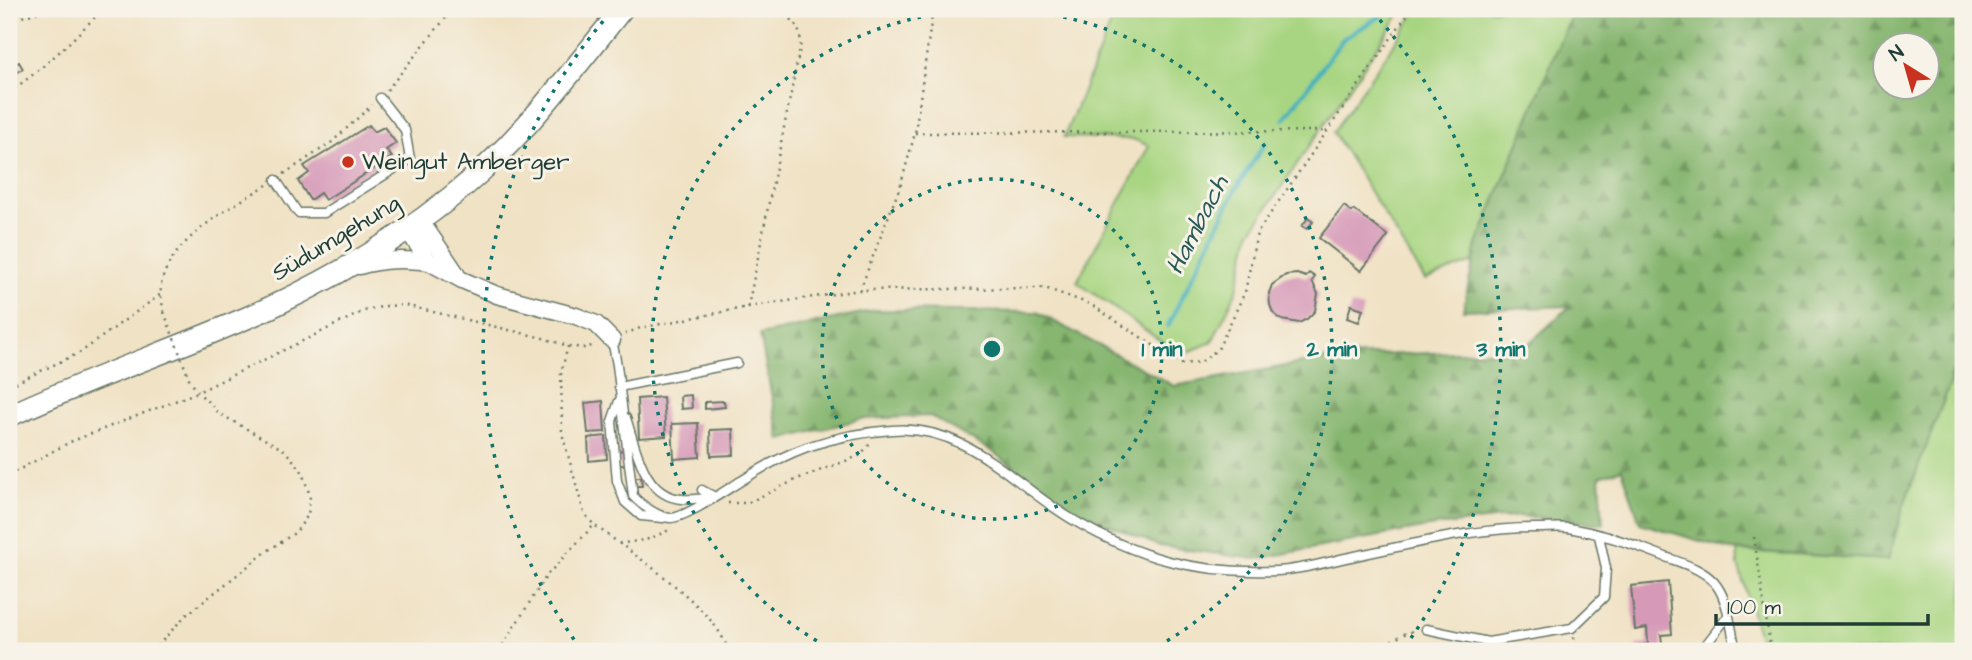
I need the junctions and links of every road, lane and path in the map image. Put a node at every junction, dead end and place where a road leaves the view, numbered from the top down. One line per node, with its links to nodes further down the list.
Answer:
1 (43, 9): 8 (path)
2 (103, 9): 9 (path)
3 (622, 9): 14 (main road, Südumgehung)
4 (777, 9): 20 (path)
5 (933, 9): 12 (path)
6 (1411, 9): 11 (path)
7 (451, 10): 10 (path)
8 (9, 21)
9 (9, 92)
10 (380, 98): 13 (path); 13 (lane)
11 (1326, 131): 12 (path); 18 (path)
12 (915, 133): 18 (path)
13 (276, 180): 19 (path)
14 (413, 225): 15 (street); 16 (main road, Südumgehung); 17 (street)
15 (429, 262): 16 (street); 17 (street)
16 (340, 271): 27 (main road, Südumgehung)
17 (462, 280): 21 (street)
18 (860, 290): 20 (path)
19 (161, 294): 23 (path); 25 (path, bridge)
20 (748, 307): 21 (path)
21 (612, 340): 24 (lane); 25 (path)
22 (737, 363): 24 (lane)
23 (9, 386)
24 (619, 387): 26 (lane)
25 (198, 392): 29 (path); 40 (path)
26 (620, 398): 31 (lane); 33 (lane); 33 (lane)
27 (9, 416)
28 (876, 432): 31 (lane); 31 (path); 35 (lane)
29 (9, 475)
30 (702, 490): 31 (lane)
31 (715, 497): 32 (lane)
32 (680, 515): 33 (lane); 37 (path)
33 (668, 518)
34 (594, 525): 41 (path)
35 (1599, 536): 38 (lane); 39 (lane)
36 (1754, 537): 45 (path)
37 (619, 544)
38 (1728, 616): 43 (lane); 44 (lane)
39 (1426, 629): 42 (path)
40 (153, 651)
41 (499, 651)
42 (1373, 651)
43 (1701, 651)
44 (1736, 651)
45 (1771, 651)

